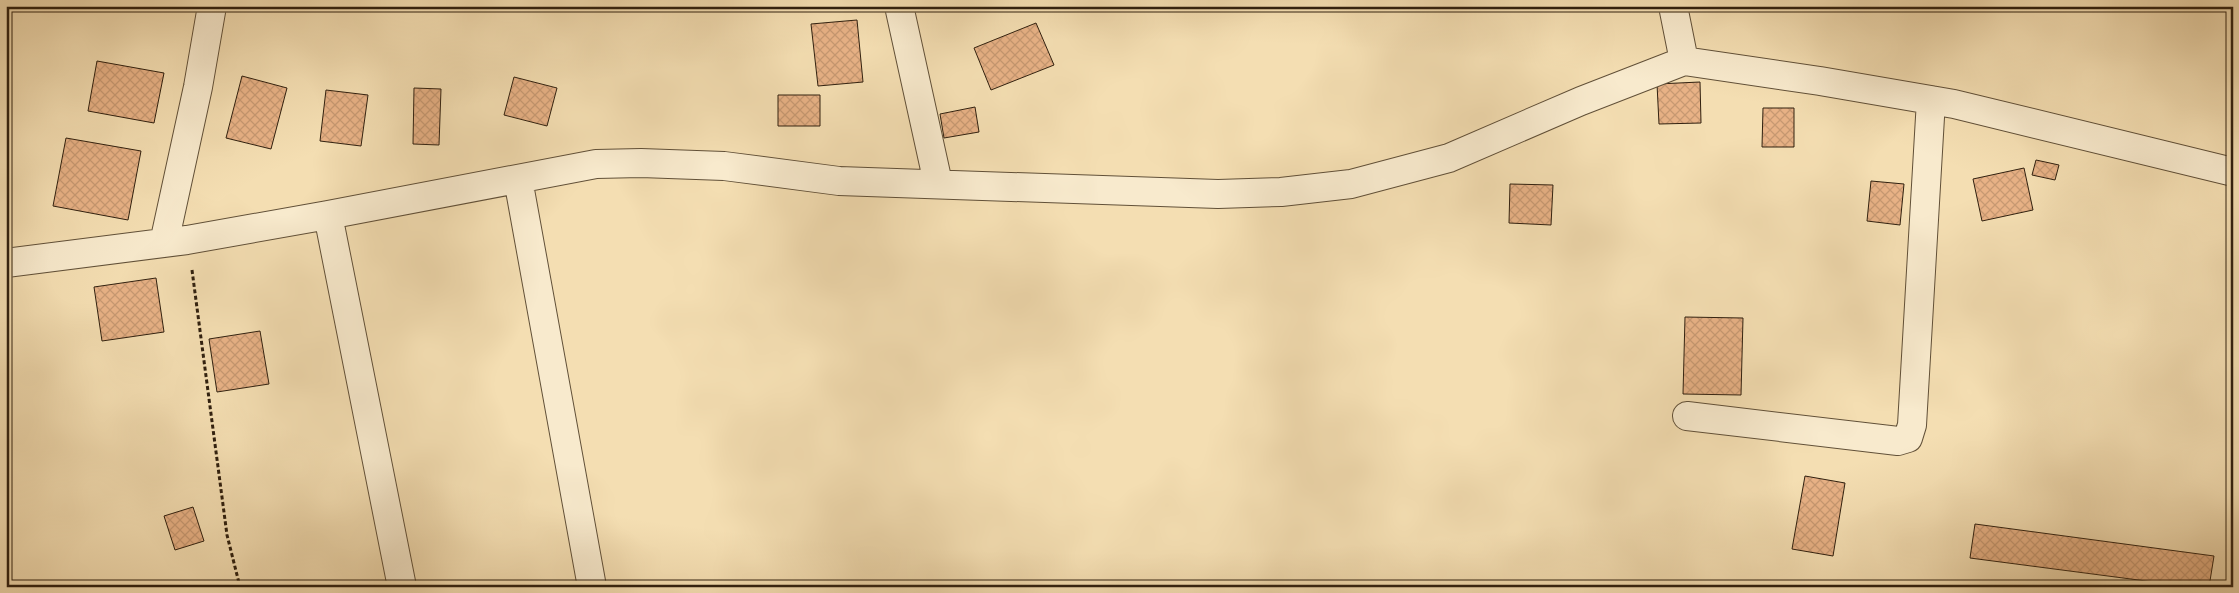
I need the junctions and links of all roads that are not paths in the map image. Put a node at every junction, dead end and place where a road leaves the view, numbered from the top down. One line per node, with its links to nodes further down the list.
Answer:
1 (212, 6): 10 (street)
2 (900, 6): 8 (street)
3 (1673, 6): 4 (street)
4 (1684, 61): 5 (street); 8 (street)
5 (1931, 100): 6 (street); 12 (street)
6 (2233, 172)
7 (518, 179): 8 (street); 9 (street); 14 (street)
8 (938, 183)
9 (328, 215): 10 (street); 13 (street)
10 (176, 241): 11 (street)
11 (6, 263)
12 (1688, 416)
13 (402, 587)
14 (592, 587)

